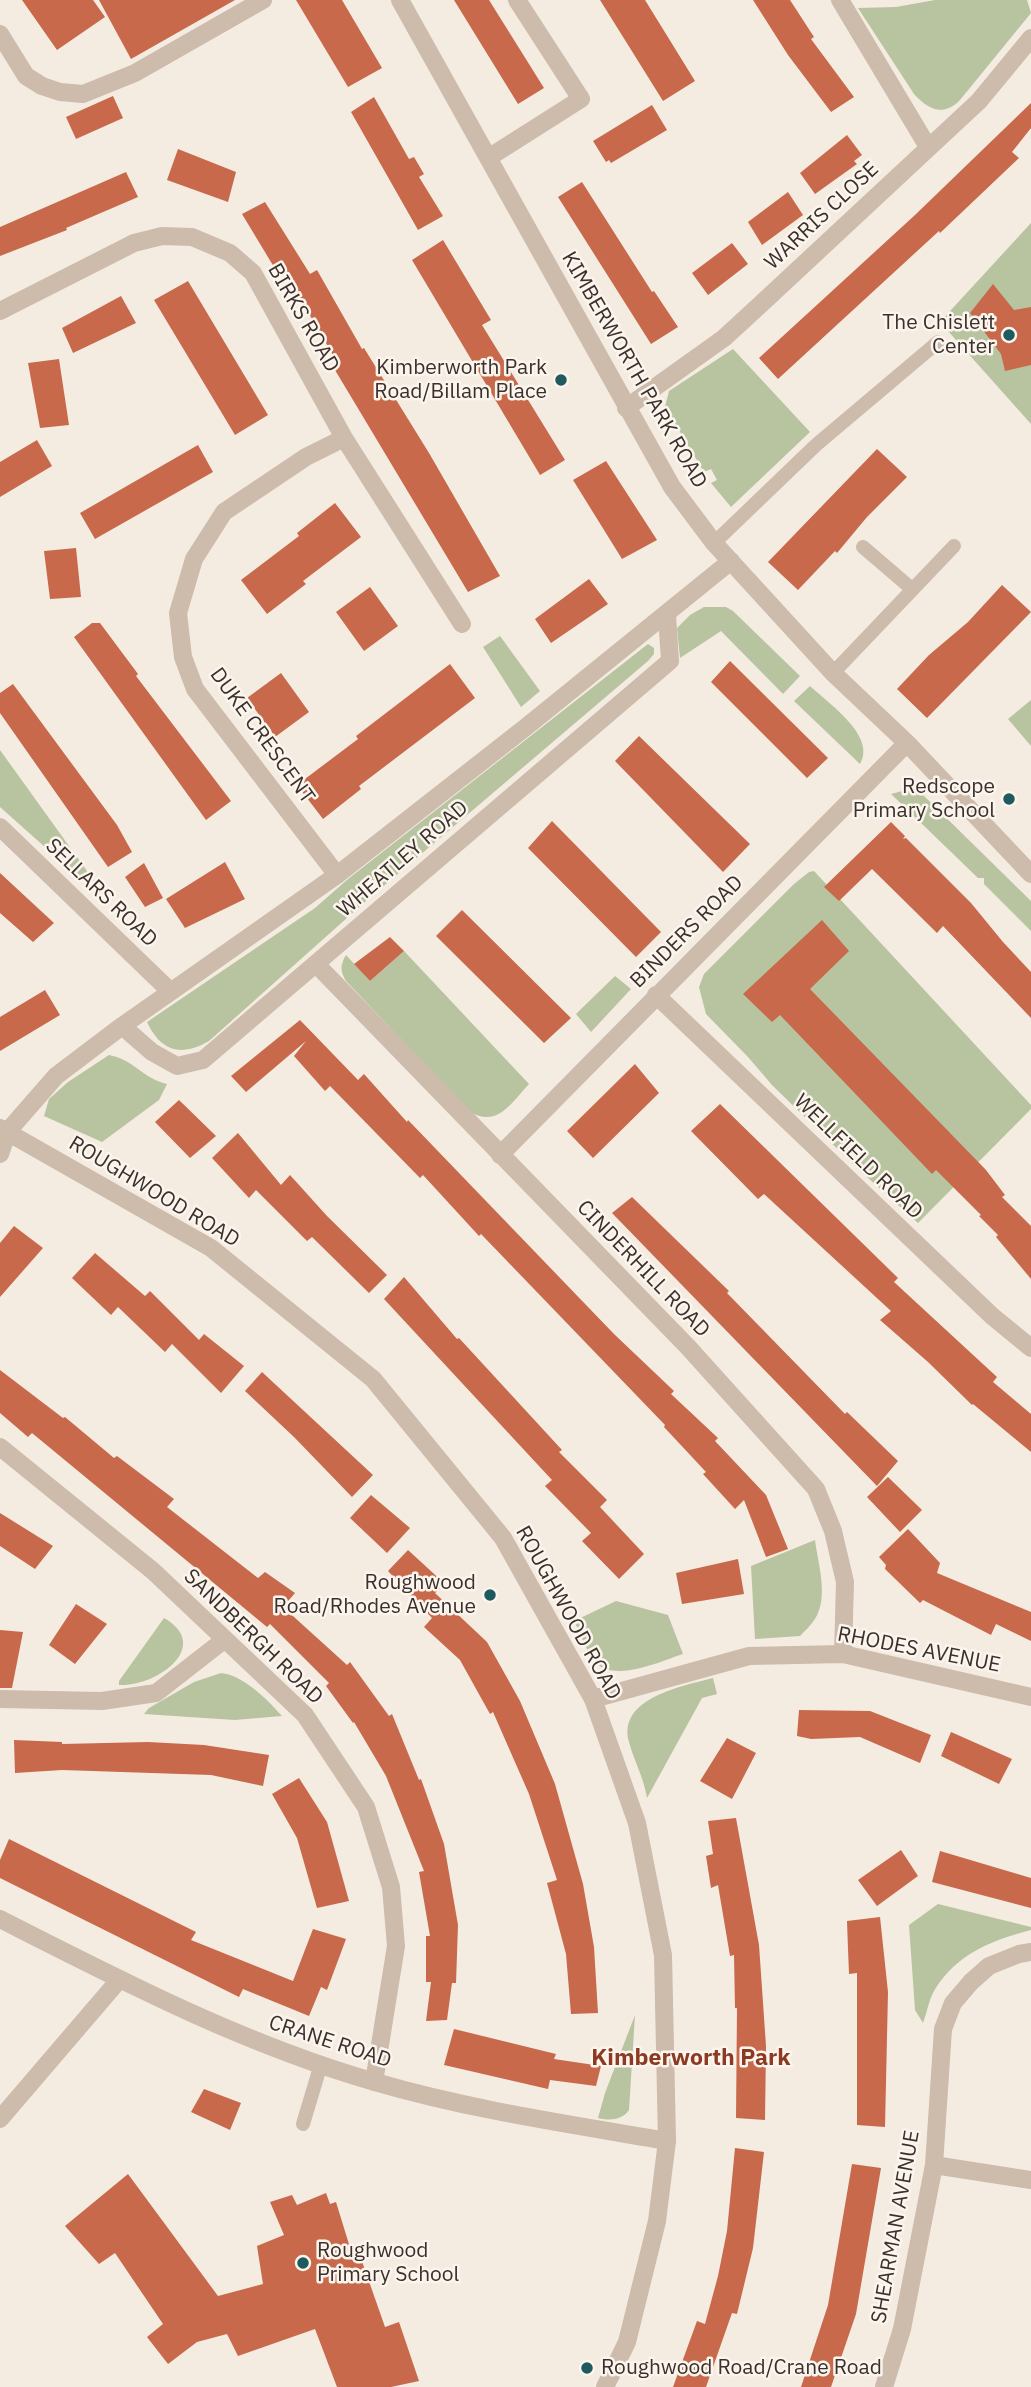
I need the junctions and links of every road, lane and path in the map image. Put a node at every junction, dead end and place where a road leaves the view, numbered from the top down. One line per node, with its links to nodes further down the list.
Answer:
1 (264, 0): 5 (street)
2 (400, 0): 8 (street, KIMBERWORTH PARK ROAD)
3 (517, 0): 8 (street)
4 (840, 0): 7 (street)
5 (0, 34)
6 (1031, 38): 7 (street, WARRIS CLOSE)
7 (928, 147): 11 (street, WARRIS CLOSE)
8 (488, 158): 11 (street, KIMBERWORTH PARK ROAD)
9 (0, 311): 12 (street, BIRKS ROAD)
10 (938, 342): 13 (lane)
11 (626, 408): 13 (street, KIMBERWORTH PARK ROAD)
12 (344, 438): 19 (street, BIRKS ROAD); 24 (street, DUKE CRESCENT)
13 (715, 543): 16 (street, KIMBERWORTH PARK ROAD)
14 (954, 546): 17 (lane)
15 (863, 547): 17 (lane)
16 (731, 561): 18 (street, WHEATLEY ROAD); 20 (street, KIMBERWORTH PARK ROAD)
17 (912, 589): 20 (lane)
18 (667, 615): 24 (street, WHEATLEY ROAD); 25 (street, WHEATLEY ROAD)
19 (462, 624)
20 (833, 673): 21 (street, KIMBERWORTH PARK ROAD)
21 (907, 743): 23 (street, KIMBERWORTH PARK ROAD); 27 (street, BINDERS ROAD)
22 (0, 827): 26 (street, SELLARS ROAD)
23 (1031, 874)
24 (337, 875): 26 (street, WHEATLEY ROAD)
25 (316, 964): 28 (street, WHEATLEY ROAD); 31 (street, CINDERHILL ROAD)
26 (170, 992): 28 (street, WHEATLEY ROAD)
27 (656, 995): 31 (street, BINDERS ROAD); 32 (street, WELLFIELD ROAD)
28 (122, 1026): 29 (street, WHEATLEY ROAD)
29 (4, 1130): 30 (street); 38 (street, ROUGHWOOD ROAD)
30 (0, 1154)
31 (500, 1155): 35 (street, CINDERHILL ROAD)
32 (1031, 1348)
33 (0, 1447): 34 (street, SANDBERGH ROAD)
34 (224, 1640): 37 (street); 43 (street, SANDBERGH ROAD)
35 (843, 1654): 36 (street, RHODES AVENUE); 38 (street, RHODES AVENUE)
36 (1031, 1697)
37 (0, 1699)
38 (593, 1699): 46 (street, ROUGHWOOD ROAD)
39 (0, 1919): 41 (street, CRANE ROAD)
40 (1031, 1952): 47 (street, SHEARMAN AVENUE)
41 (119, 1980): 42 (street, CRANE ROAD); 44 (street)
42 (321, 2064): 43 (street, CRANE ROAD); 45 (lane)
43 (373, 2082): 46 (street, CRANE ROAD)
44 (0, 2119)
45 (303, 2124)
46 (667, 2141): 49 (street, ROUGHWOOD ROAD)
47 (934, 2165): 48 (street); 50 (street, SHEARMAN AVENUE)
48 (1031, 2180)
49 (605, 2387)
50 (884, 2387)

